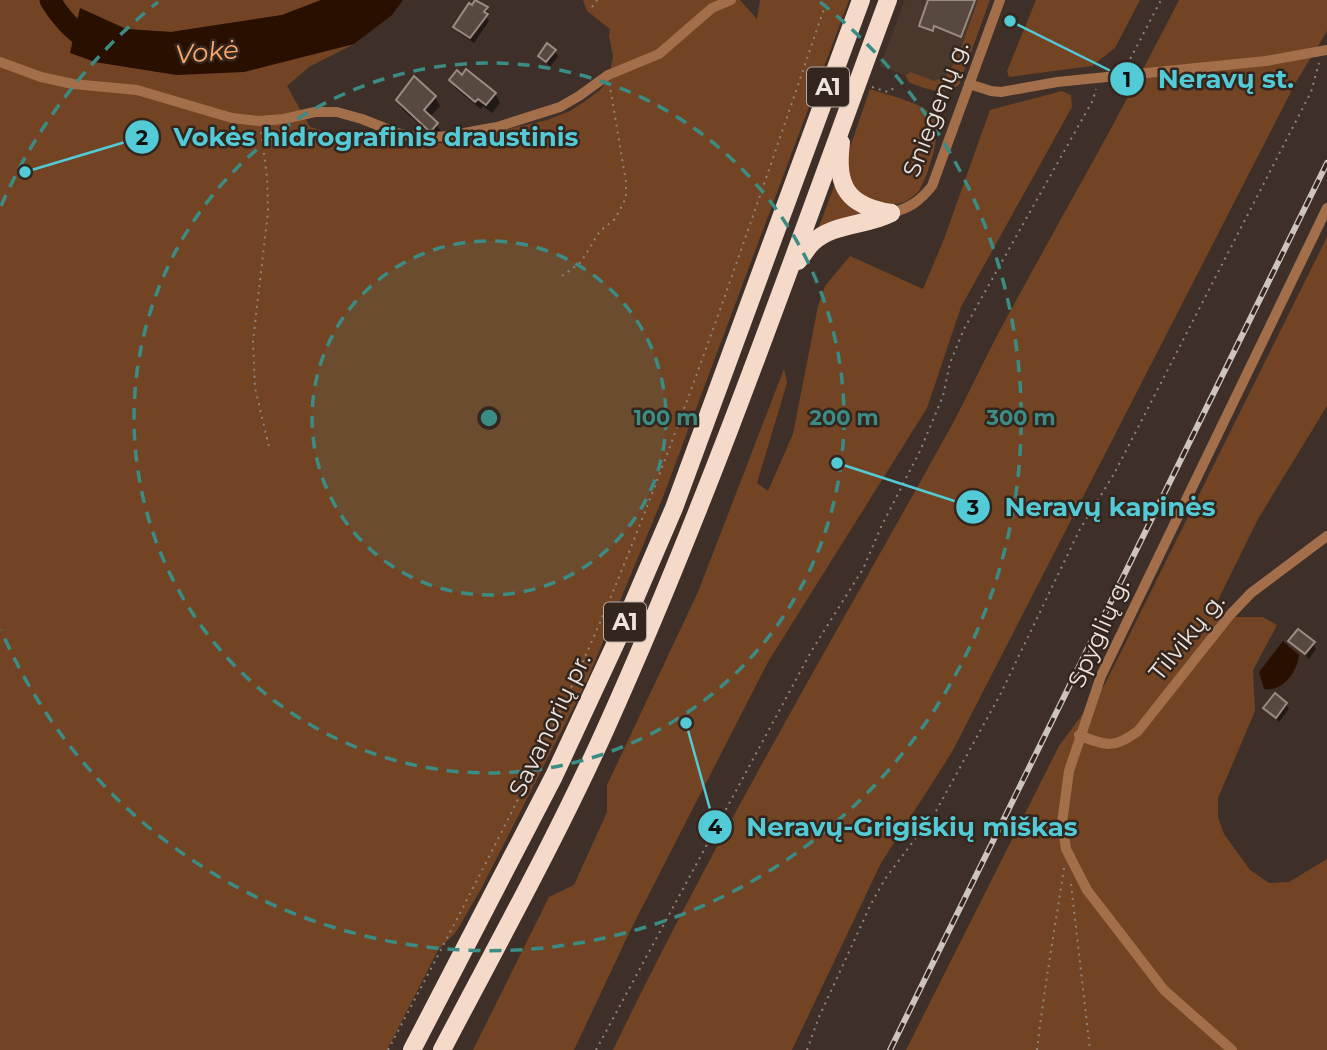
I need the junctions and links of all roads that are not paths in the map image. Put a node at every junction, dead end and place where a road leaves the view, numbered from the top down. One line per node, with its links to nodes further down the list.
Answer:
1 (731, 0): 6 (street)
2 (861, 0): 14 (highway, Savanorių pr. / A1)
3 (888, 0): 8 (highway, A1)
4 (999, 0): 7 (street, Sniegenų g.)
5 (1323, 50): 7 (street)
6 (0, 62)
7 (969, 84): 10 (street, Sniegenų g.)
8 (845, 115): 10 (highway); 11 (highway, A1)
9 (1327, 208): 13 (street, Spyglių g.)
10 (891, 214): 11 (highway)
11 (786, 278): 17 (highway, A1)
12 (1327, 536): 13 (street, Tilvikų g.)
13 (1079, 734): 18 (street, Spyglių g.)
14 (554, 776): 15 (highway); 16 (highway, Savanorių pr. / A1)
15 (399, 1050)
16 (412, 1050)
17 (442, 1050)
18 (1232, 1050)

